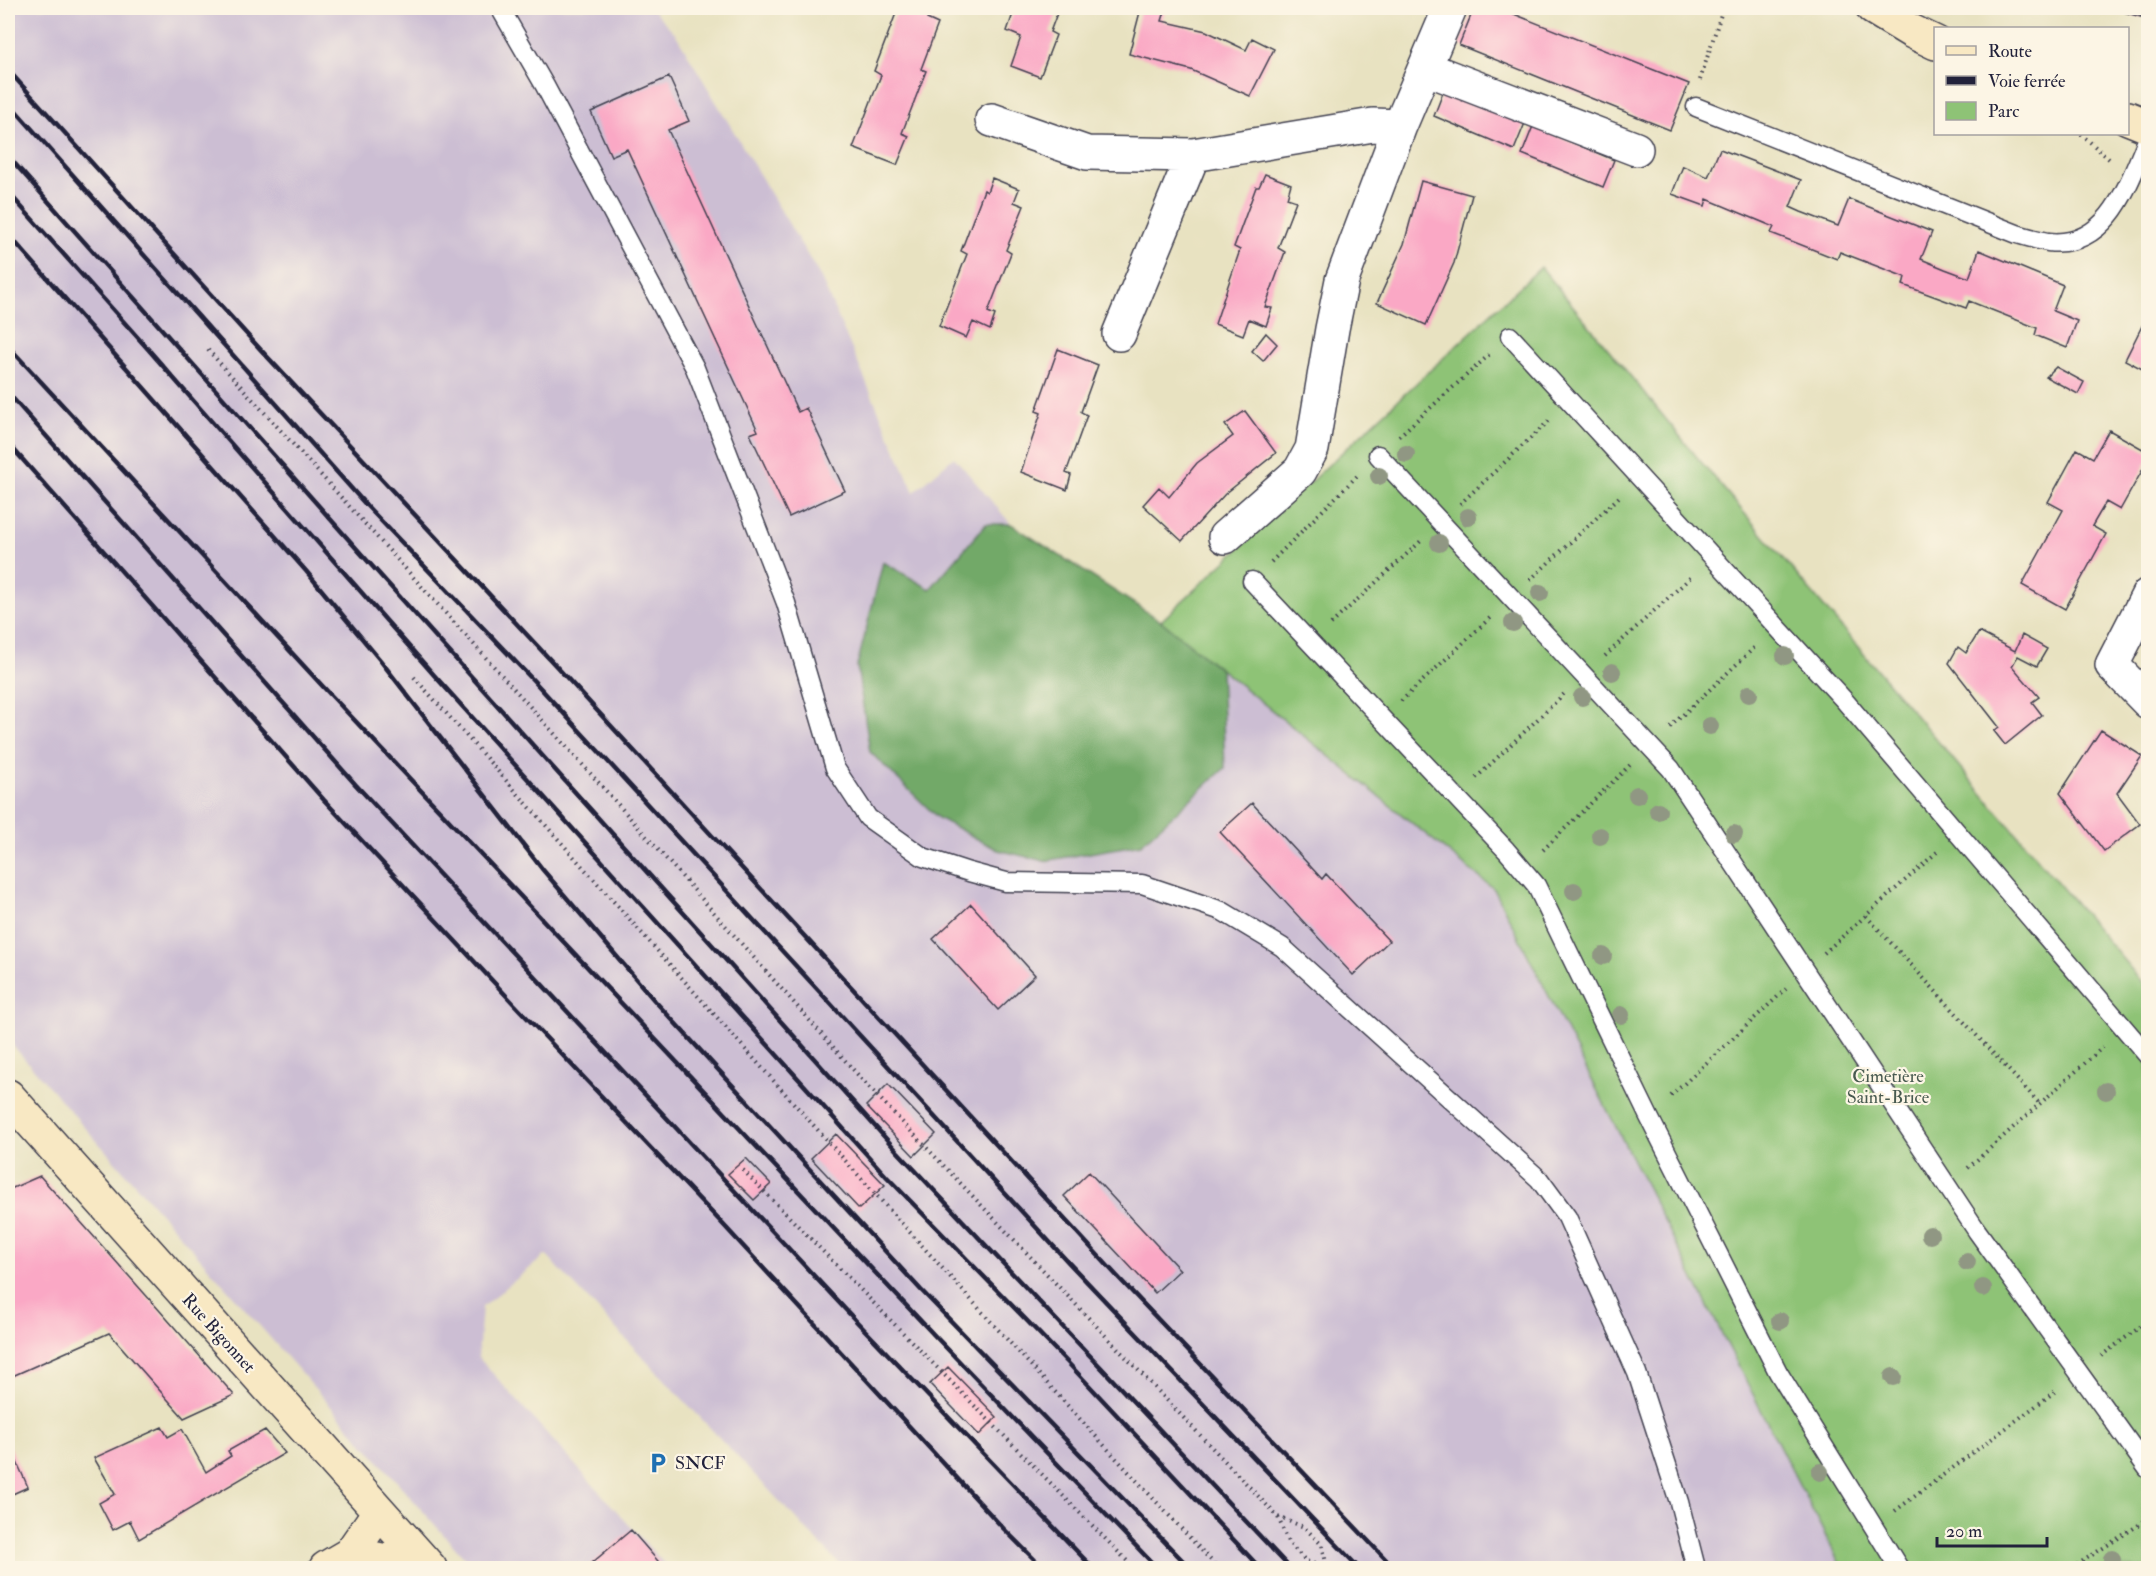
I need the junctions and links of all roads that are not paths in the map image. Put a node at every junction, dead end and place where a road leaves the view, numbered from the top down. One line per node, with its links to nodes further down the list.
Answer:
1 (500, 8): 28 (lane)
2 (1450, 8): 5 (street)
3 (1874, 8): 4 (street)
4 (1934, 42)
5 (1425, 68): 9 (street); 12 (street)
6 (1696, 107): 11 (lane)
7 (2129, 119): 10 (street)
8 (992, 120): 13 (street)
9 (1400, 126): 13 (street); 17 (street)
10 (2148, 126)
11 (2148, 138)
12 (1636, 149)
13 (1193, 155): 14 (street)
14 (1119, 334)
15 (1510, 336): 21 (lane)
16 (1378, 455): 23 (lane)
17 (1225, 537)
18 (1252, 581): 29 (lane)
19 (2148, 595): 20 (street)
20 (2148, 702)
21 (2148, 1056)
22 (8, 1096): 24 (street, Rue Bigonnet)
23 (2148, 1469)
24 (379, 1512): 25 (street); 27 (street, Rue Bigonnet)
25 (338, 1561): 26 (street)
26 (399, 1569)
27 (430, 1569)
28 (1696, 1569)
29 (1899, 1569)

